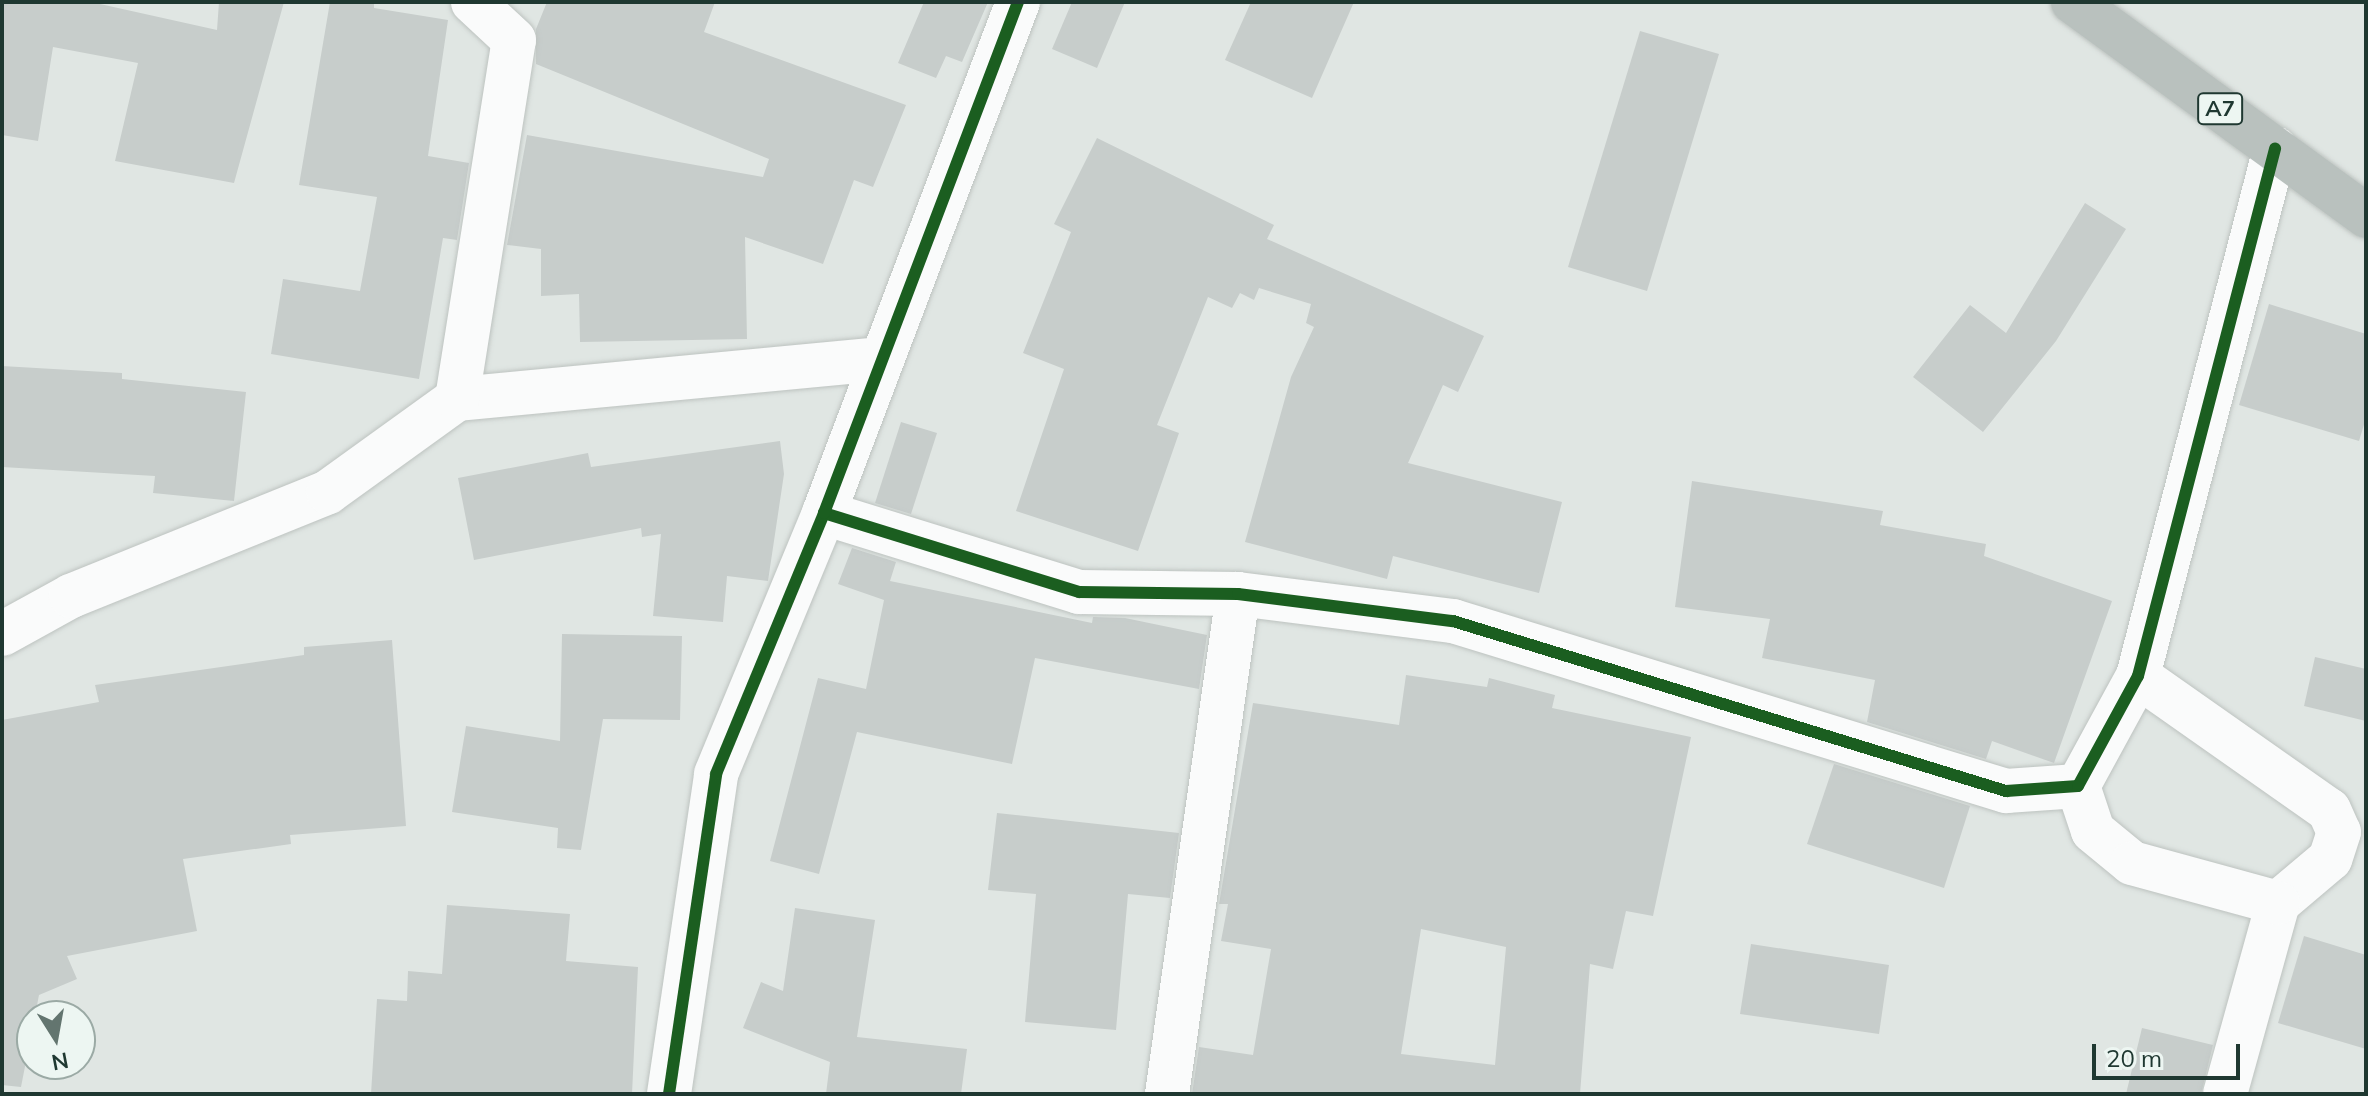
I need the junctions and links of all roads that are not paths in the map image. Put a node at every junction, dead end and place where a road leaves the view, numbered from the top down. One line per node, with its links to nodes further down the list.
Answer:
1 (473, 2): 7 (street)
2 (1018, 2): 6 (street)
3 (2073, 2): 4 (highway, A7)
4 (2275, 149): 5 (highway, A7); 11 (street)
5 (2366, 216)
6 (881, 359): 7 (street); 8 (street)
7 (457, 399): 10 (street)
8 (824, 513): 9 (street); 14 (street)
9 (1238, 594): 12 (street); 15 (street)
10 (2, 634)
11 (2138, 676): 12 (street); 13 (street)
12 (2078, 786): 13 (street)
13 (2278, 903): 16 (street)
14 (669, 1094)
15 (1167, 1094)
16 (2225, 1094)

